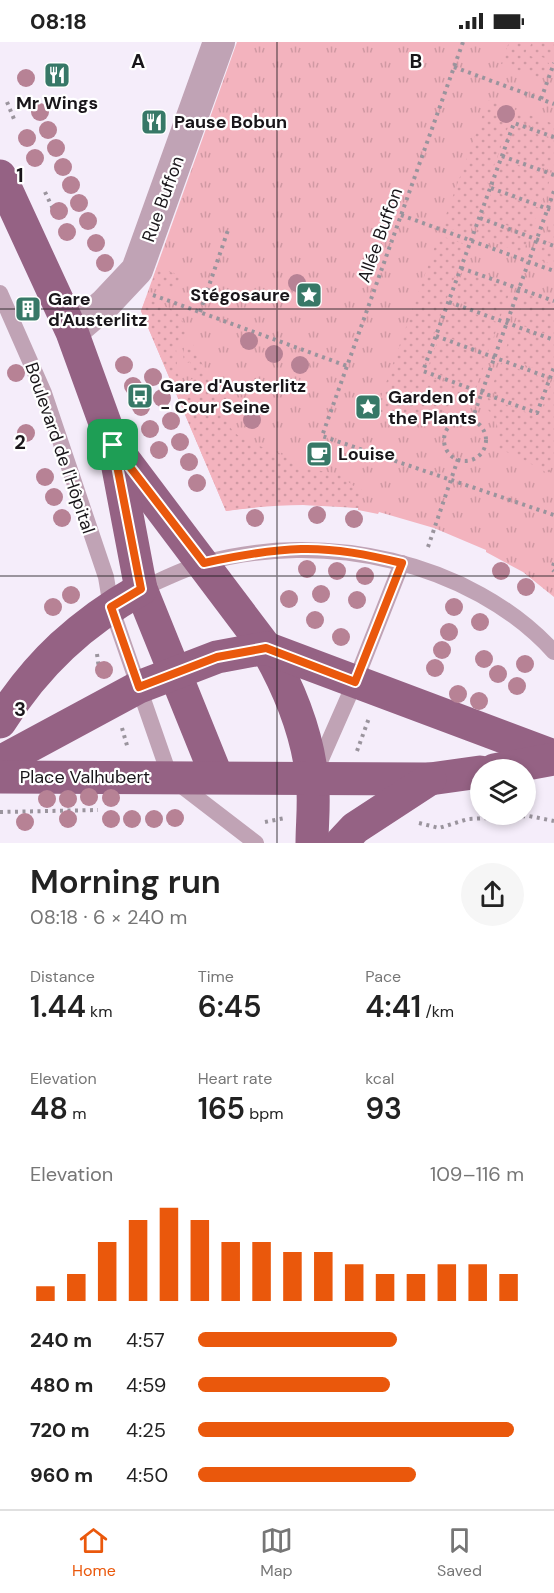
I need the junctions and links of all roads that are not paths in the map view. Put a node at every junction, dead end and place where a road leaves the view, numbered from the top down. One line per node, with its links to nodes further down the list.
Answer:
1 (219, 42): 4 (street, Rue Buffon)
2 (0, 176): 4 (main road)
3 (0, 293): 9 (lane, Boulevard de l'Hôpital)
4 (72, 332): 5 (main road)
5 (113, 445): 6 (main road); 8 (main road)
6 (204, 563): 7 (lane); 8 (lane); 10 (main road)
7 (402, 563): 11 (lane); 13 (lane)
8 (141, 589): 9 (main road); 12 (main road)
9 (111, 607): 14 (lane, Place Valhubert); 15 (main road)
10 (266, 648): 12 (main road, Place Valhubert); 13 (main road); 23 (main road)
11 (554, 652)
12 (174, 675): 14 (main road, Place Valhubert); 22 (main road)
13 (355, 682): 16 (main road); 23 (lane)
14 (139, 687): 17 (main road, Place Valhubert); 21 (lane, Place Valhubert)
15 (0, 722)
16 (554, 758): 18 (main road)
17 (0, 762)
18 (536, 762)
19 (470, 773): 24 (main road, Place Valhubert)
20 (0, 777): 21 (main road, Place Valhubert)
21 (170, 777): 22 (main road, Place Valhubert); 25 (lane, Place Valhubert)
22 (217, 777): 23 (main road, Place Valhubert)
23 (313, 779): 24 (main road, Place Valhubert); 26 (main road)
24 (430, 779): 27 (main road)
25 (256, 843)
26 (312, 843)
27 (341, 843)

